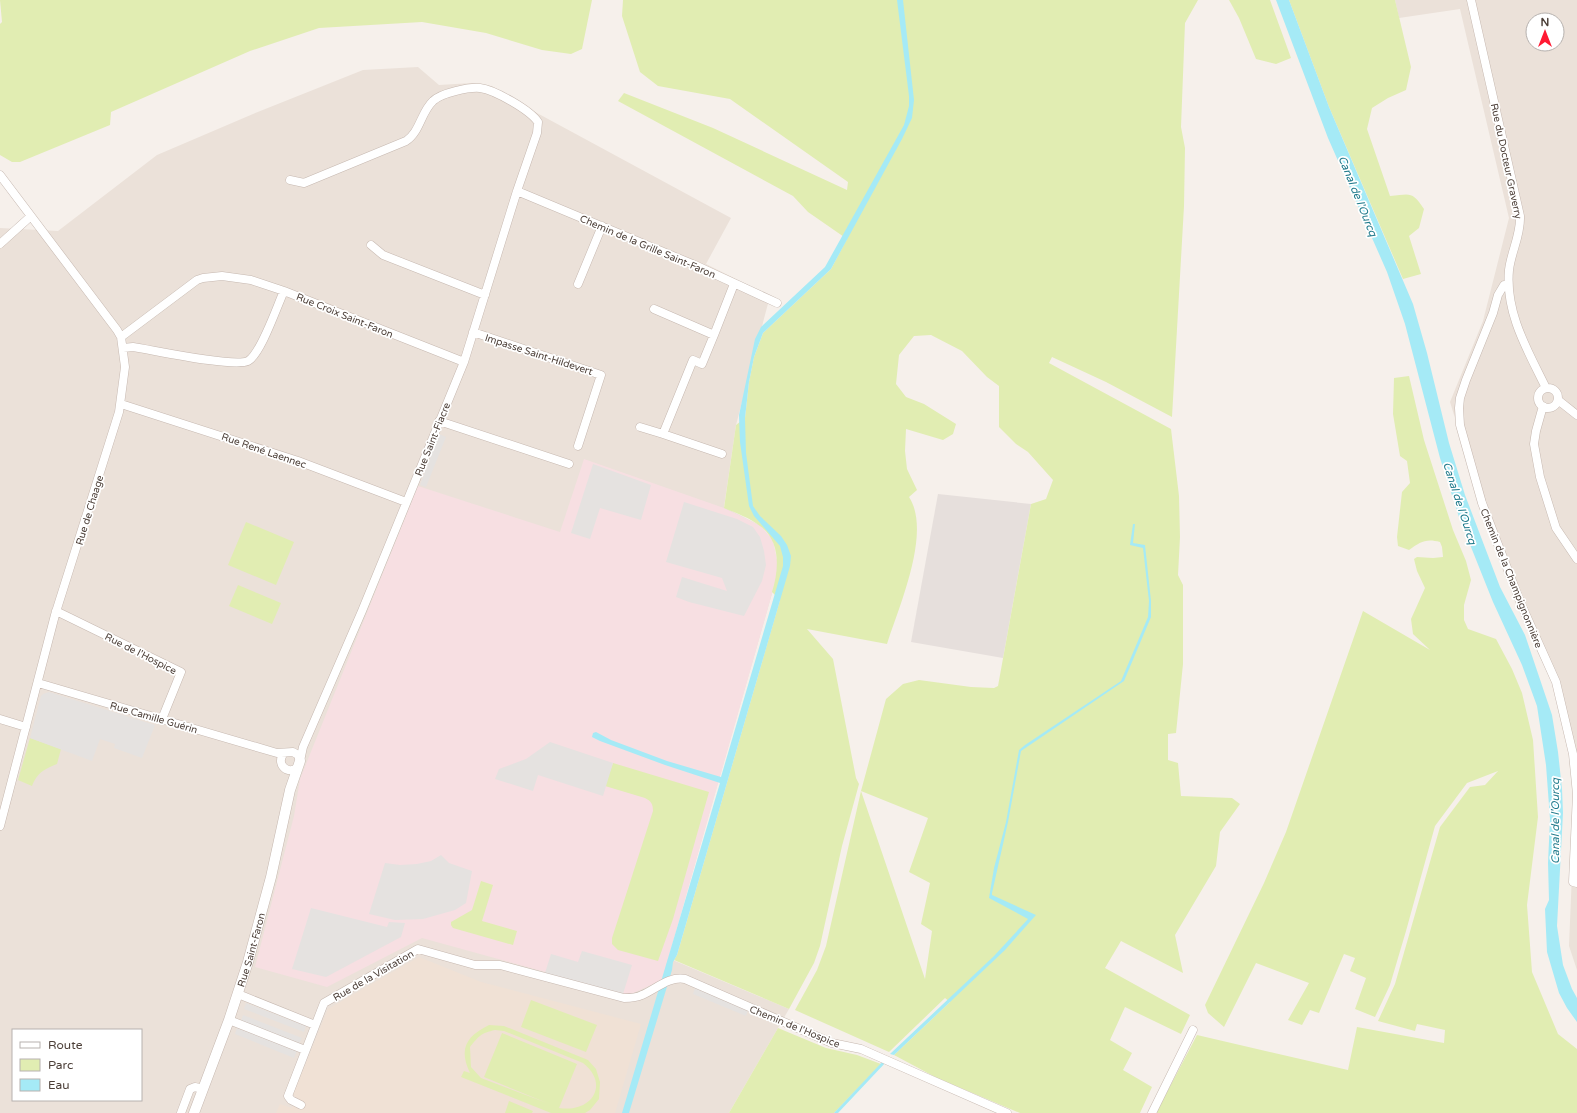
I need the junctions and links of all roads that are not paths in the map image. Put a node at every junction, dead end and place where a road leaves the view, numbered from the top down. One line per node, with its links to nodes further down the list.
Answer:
1 (1470, 0): 11 (street, Rue du Docteur Graverry)
2 (0, 175): 5 (street, Rue de Chaage)
3 (290, 180): 4 (street, Rue Saint-Fiacre)
4 (517, 191): 6 (street, Chemin de la Grille Saint-Faron); 13 (street, Rue Saint-Fiacre)
5 (31, 216): 7 (street); 18 (street, Rue de Chaage)
6 (602, 226): 9 (street); 10 (street, Chemin de la Grille Saint-Faron)
7 (0, 244)
8 (371, 246): 13 (street)
9 (578, 284)
10 (734, 284): 14 (street, Chemin de la Grille Saint-Faron); 17 (street)
11 (1508, 285): 21 (street, Rue du Docteur Graverry); 43 (street, Chemin de la Champignonnière)
12 (284, 291): 18 (street); 19 (street, Rue Croix Saint-Faron); 20 (street, Rue Croix Saint-Faron)
13 (485, 295): 16 (street, Rue Saint-Fiacre)
14 (777, 304)
15 (654, 309): 17 (street)
16 (473, 332): 20 (street, Rue Saint-Fiacre); 29 (street, Impasse Saint-Hildevert)
17 (714, 335): 28 (street)
18 (121, 337): 19 (street, Rue de Chaage)
19 (123, 348): 23 (street, Rue de Chaage)
20 (464, 362): 26 (street, Rue Saint-Fiacre)
21 (1546, 388): 22 (street); 24 (street)
22 (1558, 400): 24 (street); 25 (street)
23 (121, 404): 32 (street, Rue René Laennec); 34 (street, Rue de Chaage)
24 (1543, 406): 33 (street)
25 (1577, 415)
26 (439, 421): 31 (street); 32 (street, Rue Saint-Fiacre)
27 (640, 427): 28 (street)
28 (663, 434): 30 (street)
29 (578, 446)
30 (722, 454)
31 (569, 464)
32 (406, 502): 39 (street, Rue Saint-Fiacre)
33 (1577, 559)
34 (56, 611): 35 (street, Rue de Chaage); 37 (street, Rue de l'Hospice)
35 (38, 683): 37 (street, Rue Camille Guérin); 38 (street, Rue de Chaage)
36 (0, 719): 38 (street)
37 (162, 719): 40 (street, Rue Camille Guérin)
38 (26, 727): 48 (street, Rue de Chaage)
39 (304, 747): 41 (street); 45 (street, Rue Saint-Fiacre)
40 (271, 751): 42 (street, Rue Camille Guérin); 44 (street)
41 (293, 752): 42 (street); 45 (street)
42 (284, 753): 44 (street)
43 (1575, 755): 49 (street, Chemin de la Champignonnière)
44 (280, 762): 46 (street)
45 (299, 764): 46 (street); 47 (street, Rue Saint-Faron)
46 (287, 770): 47 (street)
47 (292, 781): 51 (street, Rue Saint-Faron)
48 (0, 826)
49 (1575, 882)
50 (672, 980): 53 (street, Rue de la Visitation); 60 (street, Chemin de l'Hospice)
51 (238, 994): 52 (street, Rue Saint-Faron); 53 (street)
52 (228, 1020): 55 (street); 56 (street, Rue Saint-Faron)
53 (315, 1025): 55 (street, Rue de la Visitation)
54 (1193, 1030): 61 (street)
55 (305, 1050): 57 (street, Rue de la Visitation)
56 (204, 1089): 58 (street); 59 (street, Rue Saint-Faron)
57 (301, 1105)
58 (181, 1113)
59 (194, 1113)
60 (1007, 1113)
61 (1152, 1113)

